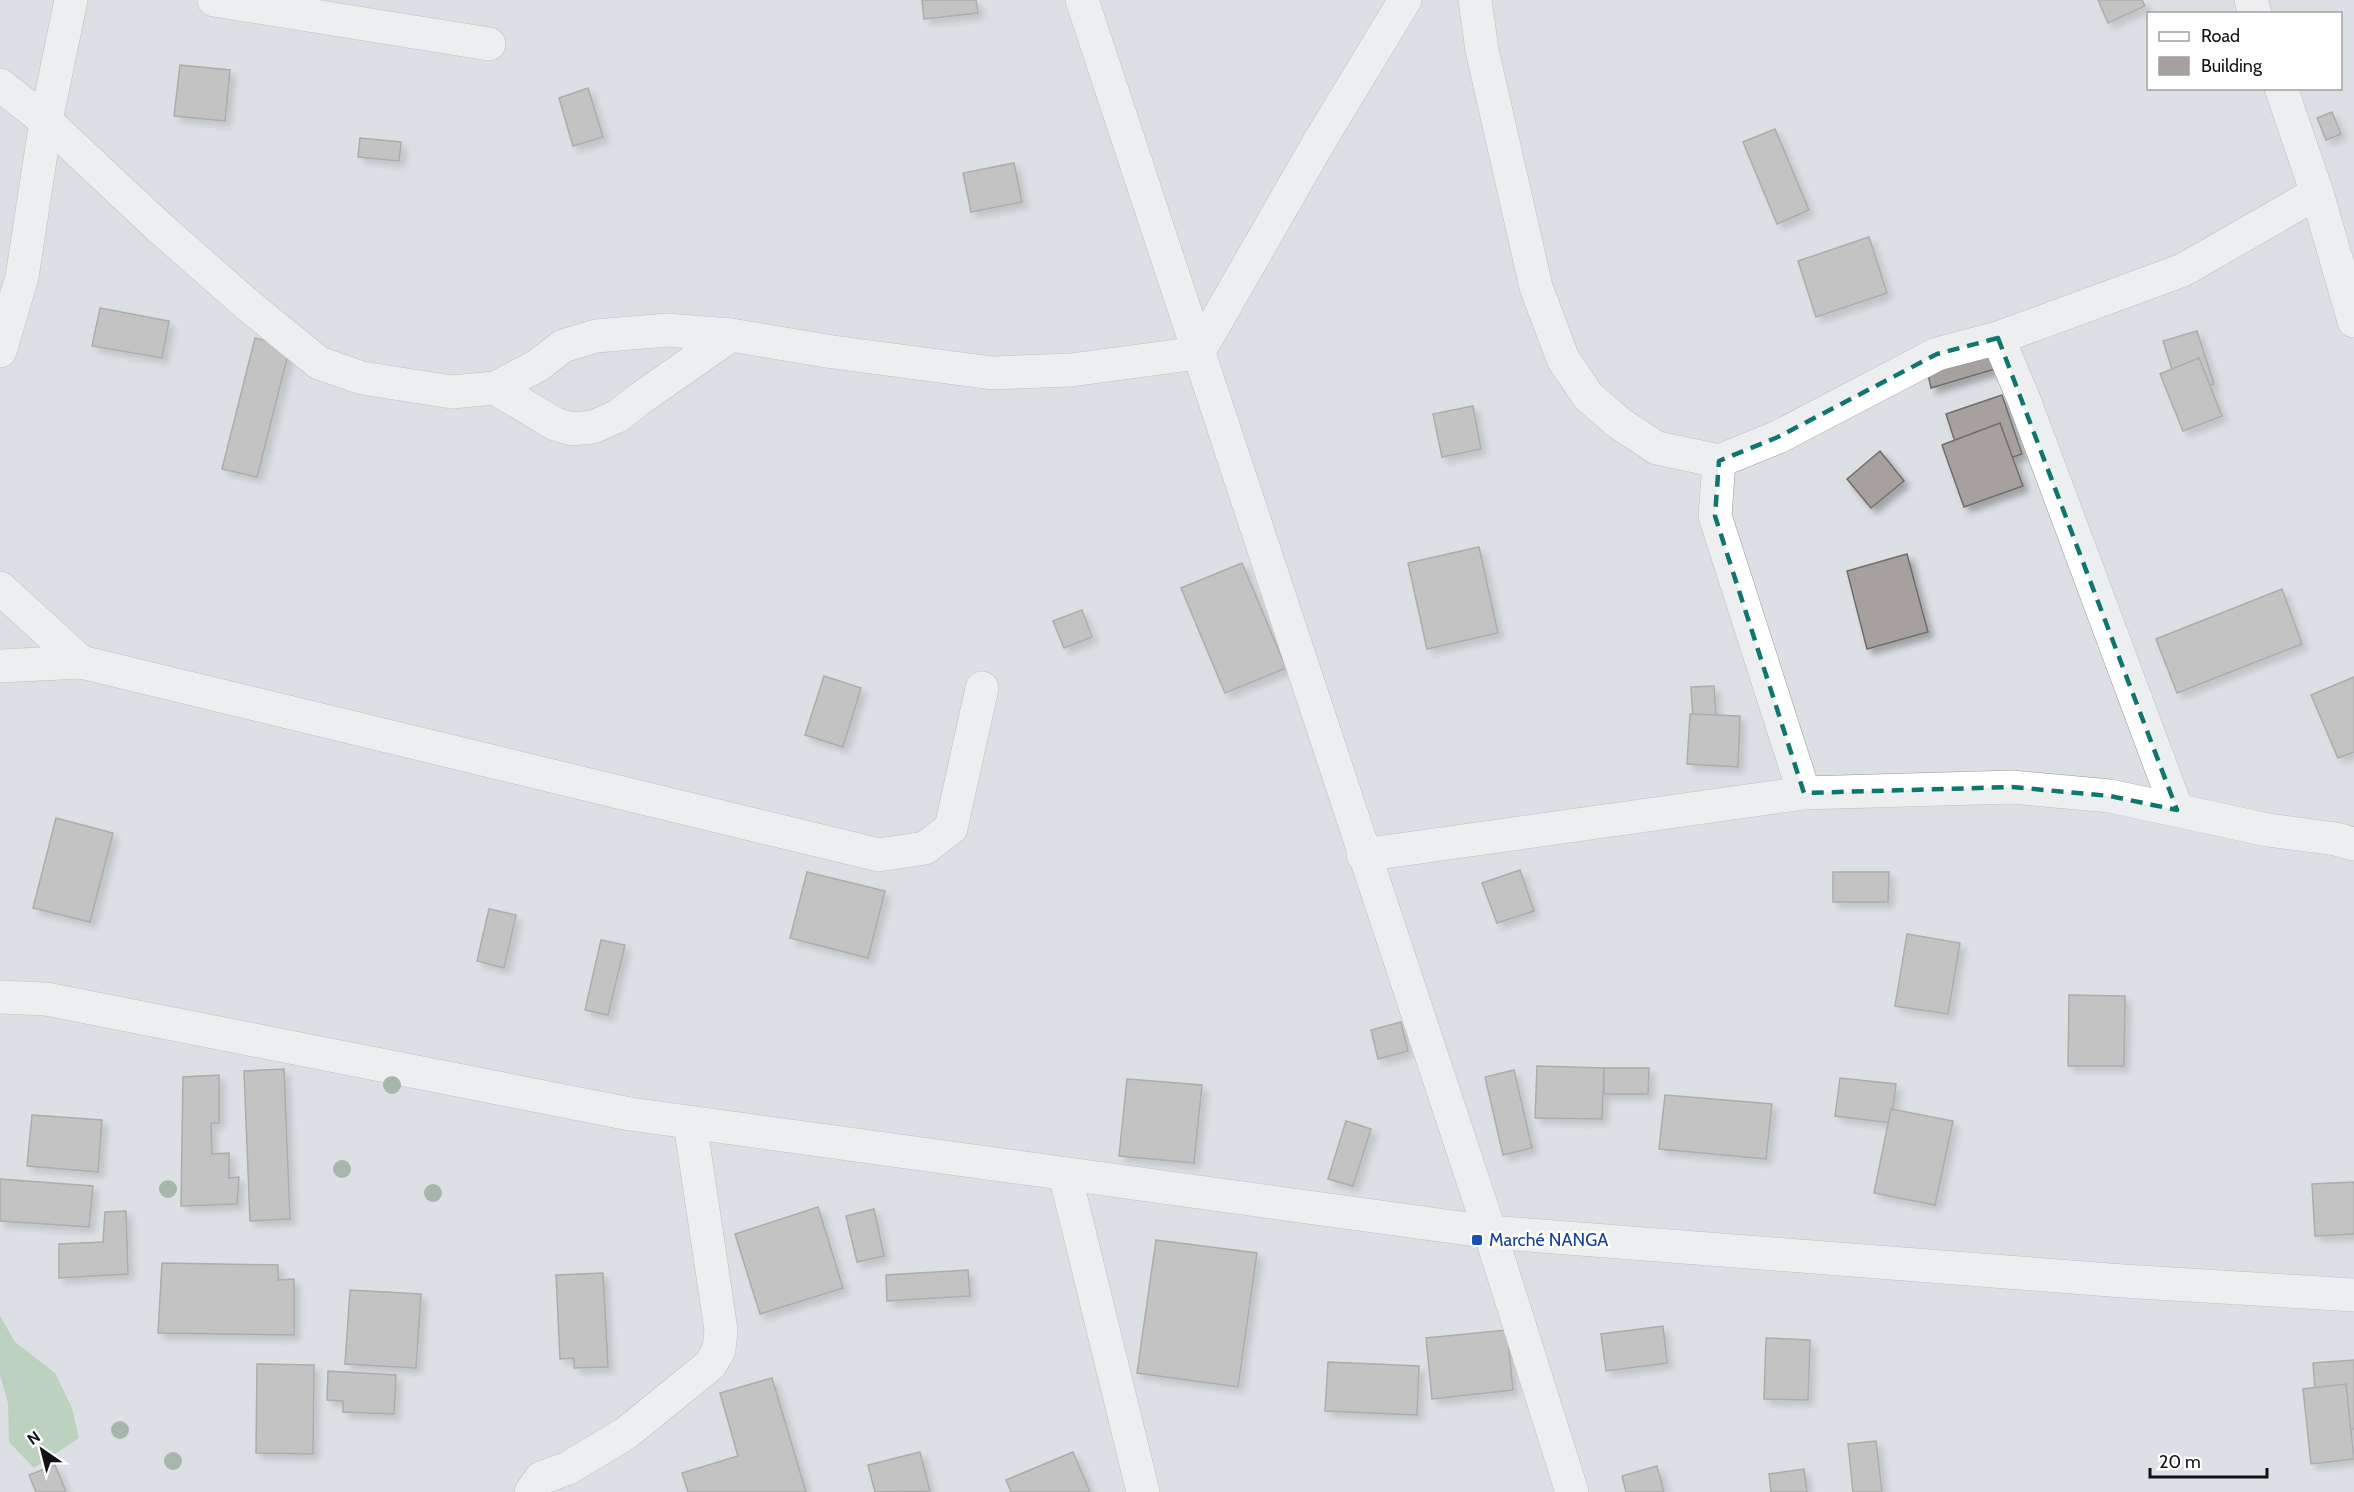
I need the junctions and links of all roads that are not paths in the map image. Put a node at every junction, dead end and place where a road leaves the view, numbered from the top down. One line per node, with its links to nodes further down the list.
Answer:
1 (71, 0): 9 (street)
2 (214, 0): 6 (street)
3 (1082, 0): 15 (street)
4 (1405, 0): 15 (street)
5 (1475, 0): 17 (street)
6 (489, 44)
7 (0, 85): 9 (street)
8 (2282, 90): 10 (street)
9 (46, 121): 14 (street); 16 (street)
10 (2317, 193): 11 (street); 13 (street)
11 (2354, 321)
12 (731, 335): 15 (street); 16 (street); 16 (street)
13 (1998, 338): 17 (street); 23 (street)
14 (0, 351)
15 (1198, 353): 25 (street)
16 (495, 388)
17 (1719, 461): 22 (street)
18 (0, 588): 19 (street)
19 (81, 662): 20 (street); 21 (street)
20 (0, 666)
21 (981, 688)
22 (1804, 793): 23 (street); 25 (street)
23 (2177, 810): 24 (street)
24 (2354, 844)
25 (1363, 855): 29 (street)
26 (0, 997): 27 (street)
27 (690, 1123): 28 (street); 31 (street)
28 (1065, 1174): 29 (street); 32 (street)
29 (1490, 1232): 30 (street); 33 (street)
30 (2354, 1295)
31 (531, 1492)
32 (1143, 1492)
33 (1572, 1492)

